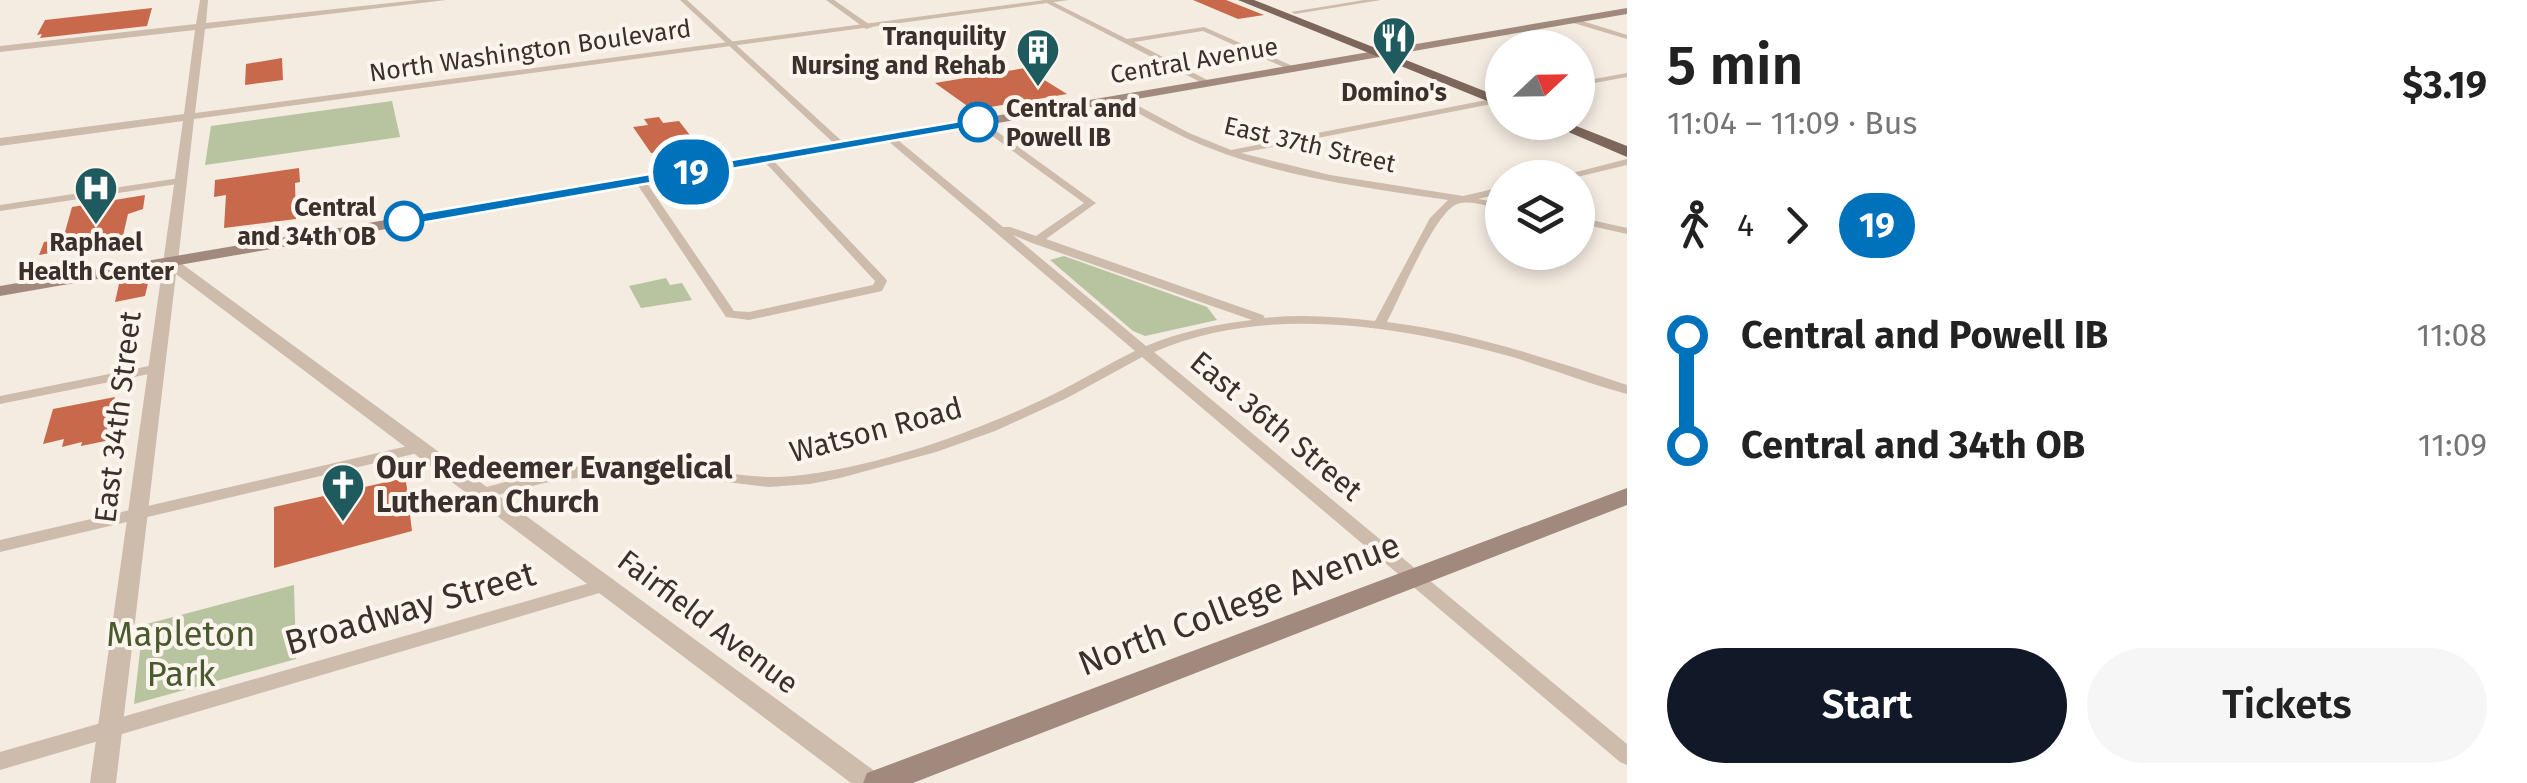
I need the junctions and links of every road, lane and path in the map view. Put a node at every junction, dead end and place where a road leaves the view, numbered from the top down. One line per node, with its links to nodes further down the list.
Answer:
1 (204, 0): 13 (street, East 34th Street)
2 (442, 0): 13 (street)
3 (683, 0): 17 (street)
4 (829, 0): 14 (street)
5 (1065, 0): 9 (street, North Washington Boulevard)
6 (1244, 0): 19 (main road)
7 (1263, 0): 11 (main road)
8 (1378, 0): 11 (street)
9 (1046, 1): 14 (street, North Washington Boulevard); 16 (street, East 37th Street)
10 (1627, 11): 12 (main road, Central Avenue)
11 (1295, 12): 19 (main road)
12 (1573, 20): 15 (street); 19 (main road, Central Avenue)
13 (201, 27): 18 (street); 27 (street, East 34th Street)
14 (868, 27): 17 (street, North Washington Boulevard)
15 (1627, 37)
16 (1126, 41): 20 (street); 23 (street, East 37th Street)
17 (732, 45): 27 (street, North Washington Boulevard); 34 (street)
18 (0, 49)
19 (1386, 52): 20 (main road, Central Avenue); 24 (main road)
20 (1292, 68): 23 (main road, Central Avenue)
21 (1627, 74): 22 (street)
22 (1595, 81)
23 (1209, 82): 25 (main road, Central Avenue)
24 (1485, 92)
25 (1118, 98): 28 (main road, Central Avenue); 35 (street, East 37th Street)
26 (1485, 102): 35 (street)
27 (189, 118): 32 (street, North Washington Boulevard); 40 (street, East 34th Street)
28 (978, 122): 30 (main road, Central Avenue); 49 (street)
29 (1595, 129): 33 (main road)
30 (890, 138): 34 (main road, Central Avenue); 46 (street, East 36th Street)
31 (1595, 139): 36 (main road)
32 (0, 142)
33 (1627, 142)
34 (842, 146): 37 (main road, Central Avenue)
35 (1230, 152): 43 (street, East 37th Street)
36 (1627, 152)
37 (768, 159): 41 (main road, Central Avenue); 52 (street)
38 (1627, 162): 39 (street)
39 (1595, 169)
40 (180, 180): 45 (street); 50 (street, East 34th Street)
41 (640, 181): 50 (main road, Central Avenue); 52 (street)
42 (1485, 194): 43 (street)
43 (1463, 200): 44 (street, East 37th Street); 54 (street)
44 (1485, 203)
45 (0, 208)
46 (991, 223): 49 (street, Watson Road); 55 (street, East 36th Street)
47 (1595, 224): 48 (street)
48 (1627, 231)
49 (1036, 241): 53 (street, Watson Road)
50 (169, 262): 51 (main road, Central Avenue); 56 (street, East 34th Street); 59 (street, Fairfield Avenue)
51 (0, 291)
52 (812, 303)
53 (1266, 320): 54 (street, Watson Road); 55 (street, Watson Road)
54 (1380, 324): 57 (street, Watson Road)
55 (1144, 352): 60 (street, Watson Road); 64 (street, East 36th Street)
56 (154, 370): 58 (street); 62 (street, East 34th Street)
57 (1627, 390)
58 (0, 400)
59 (421, 448): 60 (street, Fairfield Avenue); 62 (street)
60 (481, 494): 65 (street, Fairfield Avenue)
61 (1627, 496): 64 (main road, North College Avenue)
62 (136, 514): 63 (street); 66 (street, East 34th Street)
63 (0, 546)
64 (1413, 576): 67 (street, East 36th Street); 70 (main road, North College Avenue)
65 (608, 584): 66 (street, Broadway Street); 70 (street, Fairfield Avenue)
66 (110, 729): 68 (street, Broadway Street); 69 (street, East 34th Street)
67 (1627, 756)
68 (0, 762)
69 (103, 783)
70 (874, 783)

